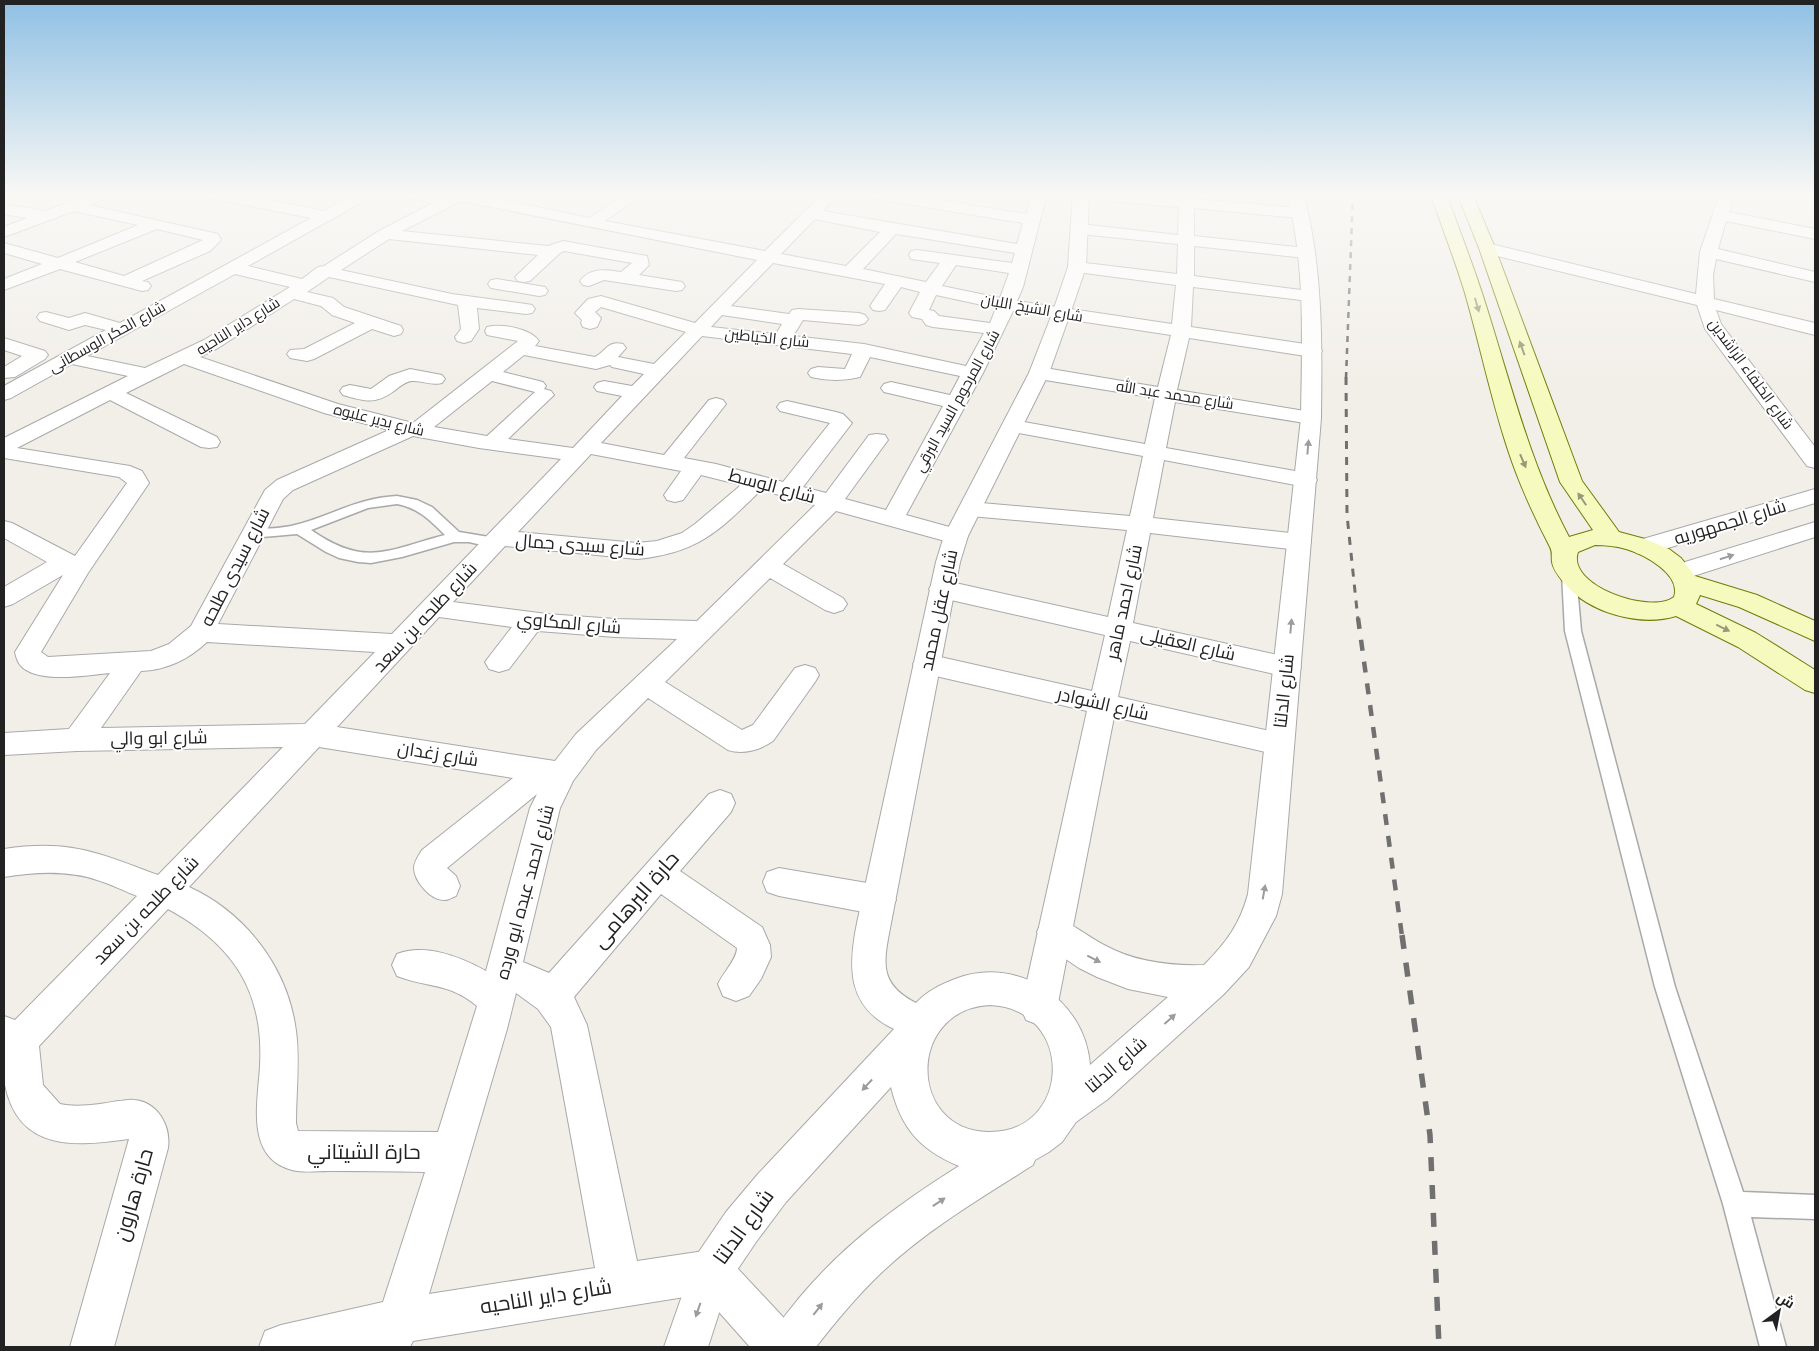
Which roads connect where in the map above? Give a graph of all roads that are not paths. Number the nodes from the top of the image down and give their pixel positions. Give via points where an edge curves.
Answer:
1 (31, 256) edge
2 (77, 256) edge
3 (183, 256) edge
4 (254, 256) edge
5 (349, 256) edge
6 (546, 256) edge
7 (620, 256) edge
8 (770, 256) joint
9 (866, 256) edge
10 (924, 256) edge
11 (1022, 256) edge
12 (1078, 256) edge
13 (1186, 256) edge
14 (1306, 256) edge
15 (1461, 256) edge
16 (1489, 256) edge
17 (1518, 256) edge
18 (1707, 256) edge
19 (1725, 256) edge
20 (951, 260) junction
21 (57, 264) junction
22 (1077, 267) junction
23 (233, 268) junction
24 (1018, 270) junction
25 (324, 271) junction
26 (851, 271) junction
27 (554, 272) dead end
28 (1815, 277) edge
29 (624, 278) junction
30 (516, 279) junction
31 (590, 281) dead end
32 (896, 281) junction
33 (1185, 281) junction
34 (124, 282) junction
35 (654, 283) junction
36 (4, 285) edge
37 (676, 286) dead end
38 (931, 288) junction
39 (296, 289) junction
40 (539, 291) dead end
41 (182, 296) junction
42 (1310, 296) junction
43 (248, 298) dead end
44 (467, 301) junction
45 (1705, 303) junction
46 (273, 304) junction
47 (489, 304) junction
48 (1007, 305) junction
49 (879, 306) dead end
50 (526, 308) dead end
51 (627, 308) junction
52 (717, 309) junction
53 (1061, 314) junction
54 (46, 317) dead end
55 (859, 319) dead end
56 (793, 320) junction
57 (370, 322) junction
58 (590, 323) dead end
59 (122, 328) junction
60 (996, 329) junction
61 (1815, 329) edge
62 (394, 330) dead end
63 (698, 330) junction
64 (494, 331) dead end
65 (1181, 331) junction
66 (464, 338) dead end
67 (338, 339) junction
68 (782, 339) junction
69 (4, 344) edge
70 (362, 349) dead end
71 (520, 350) junction
72 (864, 350) junction
73 (1312, 351) junction
74 (297, 354) dead end
75 (70, 358) junction
76 (185, 358) junction
77 (384, 370) dead end
78 (659, 371) junction
79 (818, 373) dead end
80 (974, 373) junction
81 (1039, 373) junction
82 (149, 375) junction
83 (490, 375) junction
84 (434, 379) dead end
85 (5, 387) edge
86 (604, 387) dead end
87 (891, 388) dead end
88 (350, 391) junction
89 (111, 392) junction
90 (638, 393) junction
91 (1166, 394) junction
92 (956, 403) junction
93 (716, 404) dead end
94 (324, 406) junction
95 (788, 407) dead end
96 (1311, 418) junction
97 (1013, 426) junction
98 (414, 430) junction
99 (877, 440) dead end
100 (209, 442) dead end
101 (492, 444) junction
102 (4, 446) edge
103 (582, 451) junction
104 (4, 452) edge
105 (1155, 452) junction
106 (670, 462) junction
107 (1815, 462) edge
108 (695, 467) junction
109 (1306, 480) junction
110 (757, 482) junction
111 (789, 490) junction
112 (675, 495) dead end
113 (1815, 496) edge
114 (831, 502) junction
115 (970, 509) junction
116 (892, 519) junction
117 (1140, 524) junction
118 (4, 528) edge
119 (300, 529) junction
120 (1815, 529) edge
121 (252, 534) junction
122 (455, 536) junction
123 (956, 536) junction
124 (1611, 538) junction
125 (27, 541) junction
126 (498, 541) junction
127 (1299, 542) junction
128 (1645, 547) junction
129 (4, 553) edge
130 (1567, 563) junction
131 (72, 566) junction
132 (768, 566) junction
133 (1684, 577) junction
134 (942, 589) junction
135 (4, 598) edge
136 (834, 604) dead end
137 (1679, 607) junction
138 (434, 608) junction
139 (532, 621) junction
140 (1119, 629) junction
141 (704, 630) junction
142 (201, 632) junction
143 (1815, 632) edge
144 (400, 644) junction
145 (133, 662) junction
146 (499, 662) dead end
147 (927, 664) junction
148 (1287, 667) junction
149 (805, 675) dead end
150 (646, 683) junction
151 (1815, 683) edge
152 (1102, 704) junction
153 (314, 735) junction
154 (77, 740) junction
155 (4, 744) edge
156 (1279, 744) junction
157 (553, 772) junction
158 (720, 803) dead end
159 (4, 863) edge
160 (658, 874) junction
161 (779, 882) dead end
162 (444, 886) dead end
163 (166, 891) junction
164 (880, 900) junction
165 (1054, 932) junction
166 (409, 965) dead end
167 (1212, 982) junction
168 (736, 984) dead end
169 (500, 986) junction
170 (552, 996) junction
171 (1039, 1008) junction
172 (916, 1029) junction
173 (11, 1037) edge
174 (1066, 1107) junction
175 (1026, 1146) junction
176 (451, 1152) junction
177 (1734, 1204) junction
178 (1815, 1207) edge
179 (711, 1271) junction
180 (620, 1285) junction
181 (394, 1334) edge
182 (92, 1347) edge
183 (280, 1347) edge
184 (686, 1347) edge
185 (780, 1347) edge
186 (788, 1347) edge
187 (1773, 1347) edge

1 - 21 street
2 - 21 street
3 - 34 street
4 - 23 street, شارع الحكر الوسطانى
5 - 25 street, شارع داير الناحيه
6 - 30 street
7 - 29 street via 641,260 641,265
8 - 26 street, شارع الشيخ اللبان
8 - 52 street, شارع طلحه بن سعد
9 - 26 street
10 - 20 street
11 - 24 street, شارع المرحوم السيد البرقي
12 - 22 street, شارع عقل محمد
13 - 33 street, شارع احمد ماهر
14 - 42 street, شارع الدلتا
15 -> 130 main road via 1519,450
124 -> 16 main road via 1571,482
17 - 45 street
18 - 45 street, شارع الخلفاء الراشدين
19 - 28 street
20 - 24 street
20 - 38 street
21 - 34 street
21 - 36 street
22 - 33 street
22 - 53 street, شارع عقل محمد
23 - 39 street
23 - 41 street, شارع الحكر الوسطانى
24 - 48 street, شارع المرحوم السيد البرقي
25 - 39 street, شارع داير الناحيه
25 - 44 street
26 - 32 street, شارع الشيخ اللبان
27 - 30 street
29 - 31 street via 601,274
29 - 35 street
30 - 40 street
30 - 47 street
32 - 38 street, شارع الشيخ اللبان
32 - 49 street
33 - 42 street
33 - 65 street, شارع احمد ماهر
34 - 41 street
35 - 37 street
35 - 51 street
38 - 48 street, شارع الشيخ اللبان
38 - 60 street via 917,311 919,314 928,315 933,321
39 - 46 street, شارع داير الناحيه
39 - 57 street via 327,302 335,310
41 - 59 street, شارع الحكر الوسطانى
42 - 73 street, شارع الدلتا
43 - 46 street
44 - 47 street
44 - 66 street via 470,329
45 - 61 street
45 - 107 street, شارع الخلفاء الراشدين via 1712,325
46 - 76 street, شارع داير الناحيه via 234,331
47 - 50 street
48 - 53 street, شارع الشيخ اللبان
48 - 60 street, شارع المرحوم السيد البرقي
51 - 58 street, شارع الخياطين via 597,301 584,313 592,318
51 - 63 street, شارع الخياطين
52 - 56 street
52 - 63 street, شارع طلحه بن سعد
53 - 65 street, شارع الشيخ اللبان
53 - 81 street, شارع عقل محمد
54 - 59 street via 69,324 85,319
55 - 56 street via 800,314
56 - 68 street
57 - 62 street
57 - 67 street
59 - 75 street, شارع الحكر الوسطانى
60 - 80 street, شارع المرحوم السيد البرقي
63 - 68 street, شارع الخياطين
63 - 78 street, شارع طلحه بن سعد
64 - 71 street via 529,339 529,343
65 - 73 street, شارع الشيخ اللبان
65 - 91 street, شارع احمد ماهر
67 - 70 street
67 - 74 street via 308,356
68 - 72 street, شارع الخياطين
69 - 85 street via 38,355
71 - 78 street via 596,363 618,356
71 - 83 street, شارع سيدى طلحه
72 - 79 street via 853,373
72 - 80 street, شارع الخياطين
73 - 96 street, شارع الدلتا
75 - 82 street
75 - 85 street, شارع الحكر الوسطانى
76 - 82 street, شارع داير الناحيه
76 - 94 street, شارع بدير عليوه
77 - 88 street
78 - 90 street, شارع طلحه بن سعد
80 - 92 street, شارع المرحوم السيد البرقي
81 - 91 street, شارع محمد عبد الله
81 - 97 street, شارع عقل محمد
82 - 89 street, شارع داير الناحيه
83 - 98 street, شارع سيدى طلحه
83 - 101 street via 540,391
84 - 88 street via 400,378 377,394
86 - 90 street
87 - 92 street
88 - 94 street
89 - 100 street
89 - 102 street, شارع داير الناحيه
90 - 103 street, شارع طلحه بن سعد
91 - 96 street, شارع محمد عبد الله
91 - 105 street, شارع احمد ماهر
92 - 116 street, شارع المرحوم السيد البرقي
93 - 106 street
94 - 98 street, شارع بدير عليوه
95 - 111 street via 836,418 841,423
109 -> 96 street, شارع الدلتا
97 - 105 street
97 - 115 street, شارع عقل محمد
98 - 101 street, شارع بدير عليوه
98 - 121 street, شارع سيدى طلحه via 280,488 270,499
99 - 114 street, شارع احمد عبده ابو ورده
101 - 103 street, شارع بدير عليوه
103 - 106 street, شارع الوسط
103 - 126 street, شارع طلحه بن سعد
104 - 131 street via 122,471 137,479 138,483
105 - 109 street
105 - 117 street, شارع احمد ماهر
106 - 108 street, شارع الوسط
108 - 110 street, شارع الوسط
108 - 112 street
109 - 127 street, شارع الدلتا
110 - 111 street, شارع الوسط
110 - 126 street, شارع سيدى جمال via 704,531 674,546 637,551
111 - 114 street, شارع الوسط
113 - 128 street, شارع الجمهوريه
114 - 116 street, شارع الوسط
114 - 132 street, شارع احمد عبده ابو ورده
115 - 117 street
115 - 123 street, شارع عقل محمد
116 - 123 street, شارع الوسط
117 - 127 street
117 - 140 street, شارع احمد ماهر
118 - 125 street
119 - 121 lane
119 - 122 lane via 329,549 368,560
119 - 122 lane via 352,507 394,501 425,509
133 -> 120 street, شارع الجمهوريه
121 - 142 street, شارع سيدى طلحه
122 - 126 lane
123 - 134 street, شارع عقل محمد
124 - 128 main road
124 - 130 main road via 1594,537 1571,544
125 - 129 street
125 - 131 street
126 - 138 street, شارع طلحه بن سعد
148 -> 127 street, شارع الدلتا
128 - 133 main road via 1659,554
130 - 137 main road via 1595,596 1613,604 1650,612
130 - 177 lane via 1573,631 1665,987
131 - 135 street
131 - 145 street, شارع سيدى طلحه via 28,652 31,660 52,667
132 - 136 street
132 - 141 street, شارع احمد عبده ابو ورده
133 - 137 main road via 1689,591
133 - 143 main road via 1748,601
134 - 140 street, شارع العقيلى
134 - 147 street, شارع عقل محمد
137 -> 151 main road via 1747,640
138 - 139 street, شارع المكاوي
138 - 144 street, شارع طلحه بن سعد
139 - 141 street, شارع المكاوي via 561,616 615,628
139 - 146 street
140 - 148 street, شارع العقيلى
140 - 152 street, شارع احمد ماهر
141 - 150 street, شارع احمد عبده ابو ورده
142 - 144 street
142 - 145 street, شارع سيدى طلحه via 167,658
144 - 153 street, شارع طلحه بن سعد
145 - 154 street
147 - 152 street, شارع الشوادر
147 - 164 street, شارع عقل محمد
148 - 156 street, شارع الدلتا
149 - 150 street via 763,733 744,742 738,742
150 - 157 street, شارع احمد عبده ابو ورده
152 - 156 street, شارع الشوادر
152 - 165 street, شارع احمد ماهر
153 - 154 street, شارع ابو والي
153 - 157 street, شارع زغدان
153 - 163 street, شارع طلحه بن سعد
154 - 155 street, شارع ابو والي
167 -> 156 street, شارع الدلتا via 1237,956 1249,936 1265,894
157 - 162 street via 433,860 430,873
157 - 169 street, شارع احمد عبده ابو ورده
158 - 160 street, حارة البرهامى
159 - 163 street, حارة الشيتاني via 46,859 72,861 97,866
160 - 168 street via 750,938 756,946 756,956
160 - 170 street, حارة البرهامى
161 - 164 street
163 - 173 street, شارع طلحه بن سعد
163 - 176 street, حارة الشيتاني via 195,905 221,924 244,947 260,975 273,1007 280,1045 276,1128 281,1144 293,1151
164 - 172 street, شارع عقل محمد via 867,965 870,981 890,1008 904,1016
165 -> 167 street via 1080,952 1111,968 1144,978 1178,983
165 - 171 street, شارع احمد ماهر
166 - 169 street via 432,967 480,986
174 -> 167 street, شارع الدلتا via 1095,1086
169 - 170 street via 522,977
169 - 176 street, شارع احمد عبده ابو ورده
170 - 180 street via 569,1025
171 - 172 street via 998,989 975,988 954,994 935,1006
171 - 174 street via 1055,1023 1066,1042 1072,1086
172 - 175 street via 907,1059 908,1083 917,1106 932,1126 953,1142 977,1151 1002,1152
172 -> 179 street, شارع الدلتا via 772,1188
173 - 182 street, حارة هارون via 24,1051 24,1085 30,1098 48,1119 60,1124 134,1119 144,1123 149,1130 148,1148
174 - 175 street via 1043,1136
186 -> 175 street via 828,1296 879,1246
176 - 181 street, شارع احمد عبده ابو ورده
177 - 178 lane
177 - 187 lane
179 - 180 street, شارع داير الناحيه
179 -> 184 street, شارع الدلتا
179 - 185 street
180 - 181 street, شارع داير الناحيه
181 - 183 street, شارع داير الناحيه

